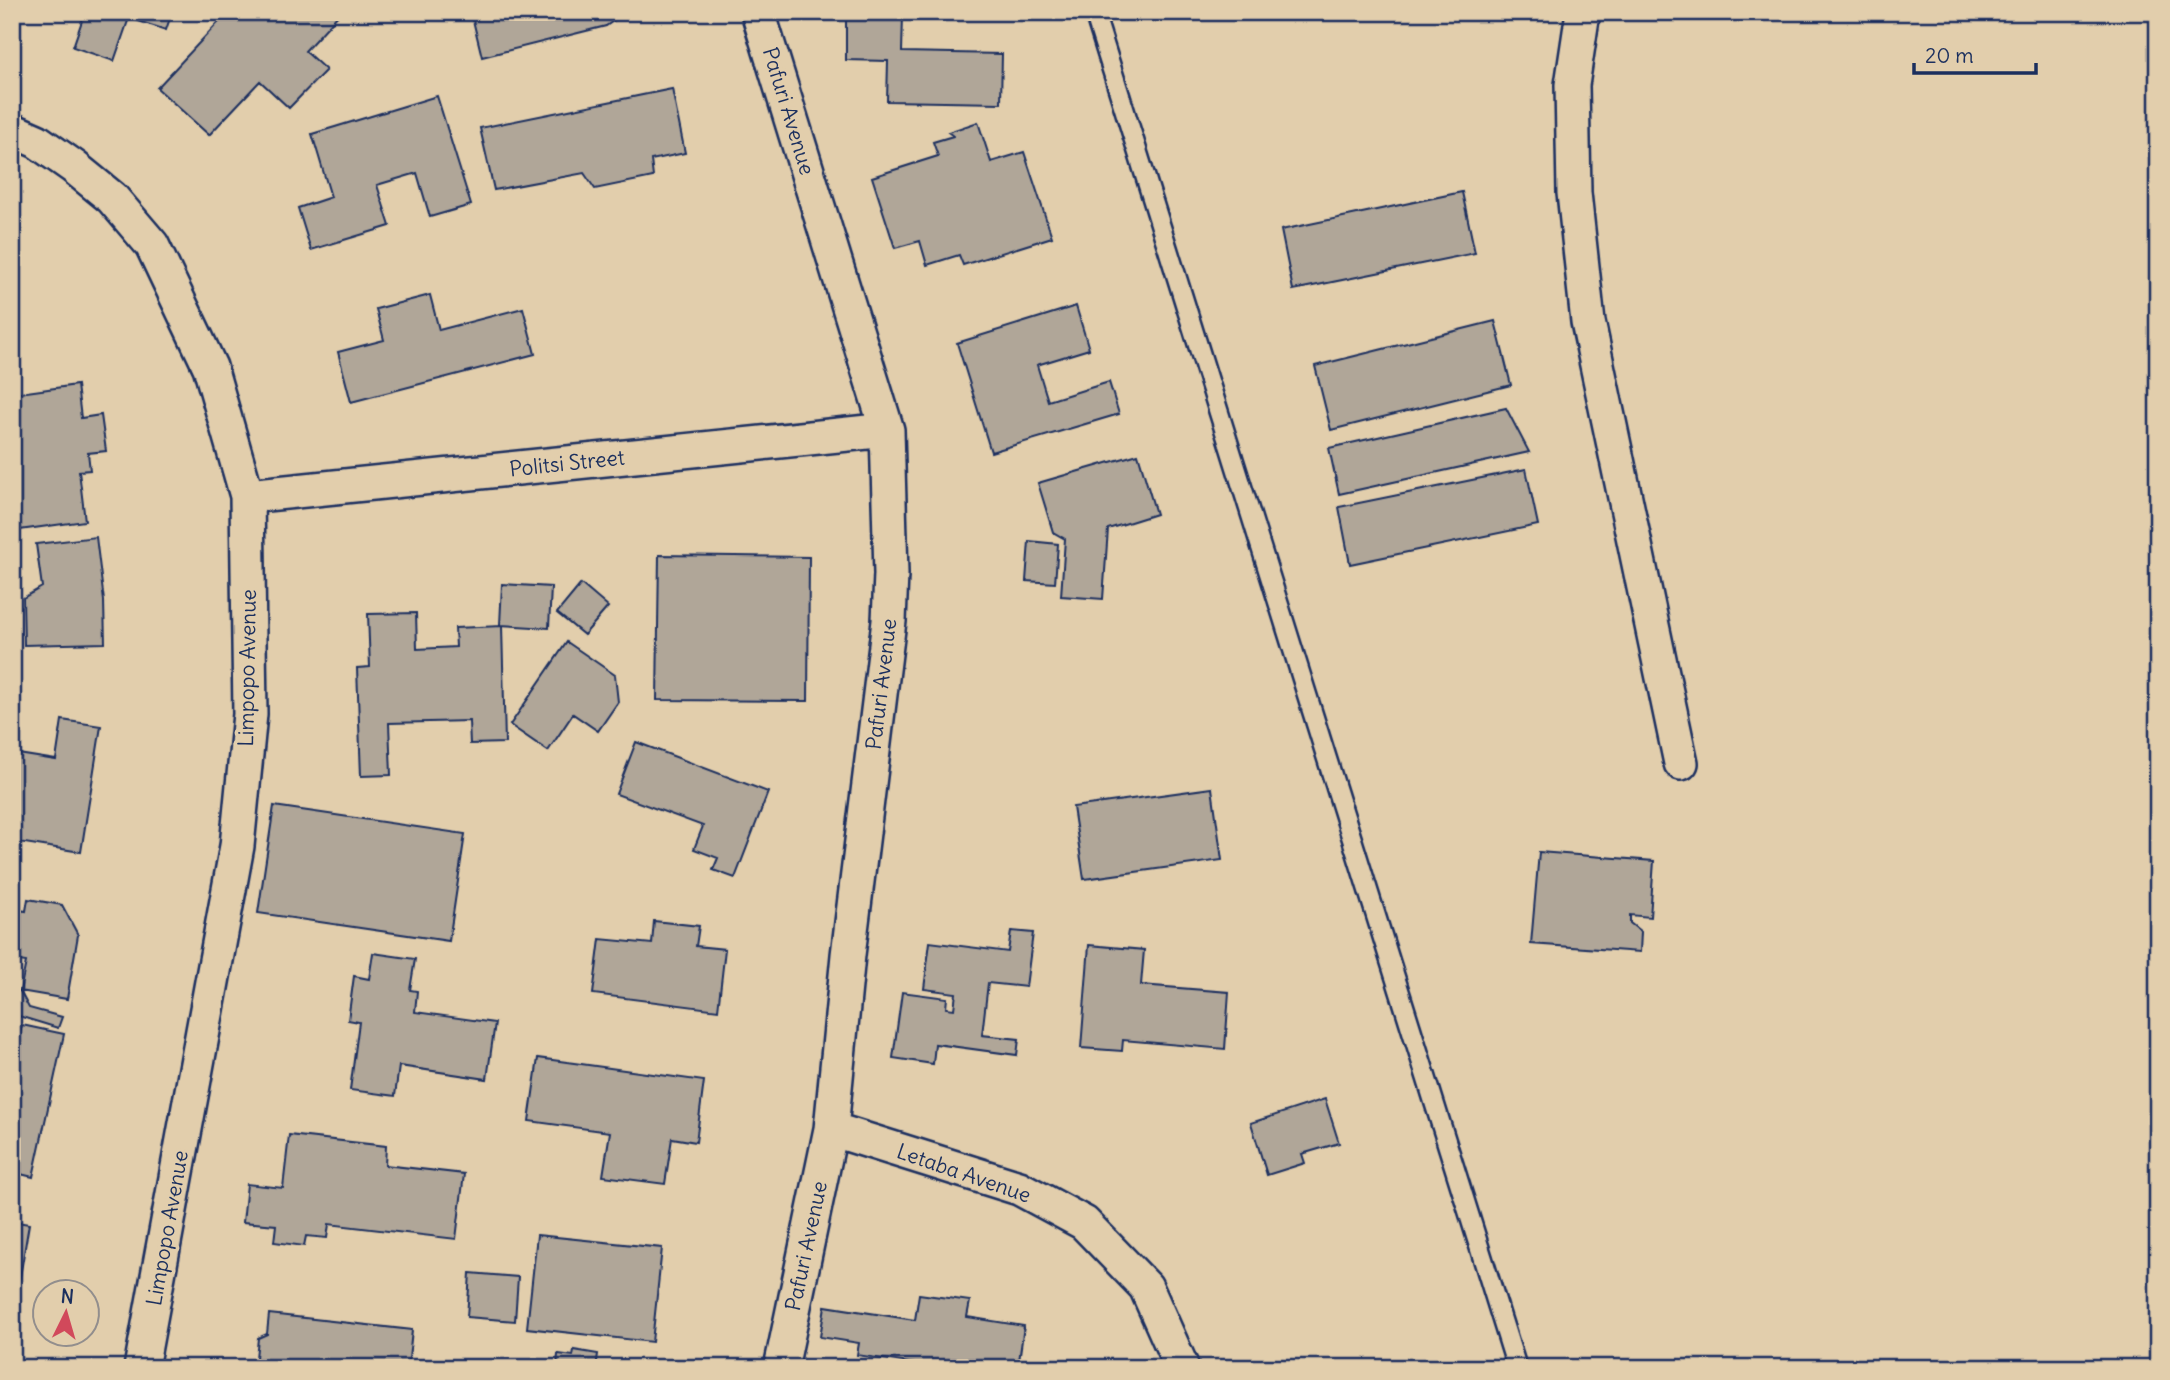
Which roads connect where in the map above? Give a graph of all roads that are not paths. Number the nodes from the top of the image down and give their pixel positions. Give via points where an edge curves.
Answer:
1 (758, 12) edge
2 (1094, 12) edge
3 (1583, 12) edge
4 (12, 130) edge
5 (887, 430) junction
6 (247, 496) junction
7 (1681, 763) dead end
8 (831, 1129) junction
9 (142, 1368) edge
10 (781, 1368) edge
11 (1182, 1368) edge
12 (1517, 1368) edge

1 - 5 street, Pafuri Avenue
2 - 12 lane
3 - 7 street via 1572,99 1574,193 1588,322
4 - 6 street, Limpopo Avenue via 74,167 112,198 152,244 210,367
5 - 6 street, Politsi Street
5 - 8 street, Pafuri Avenue via 889,621
6 - 9 street, Limpopo Avenue via 250,715 237,846
8 - 10 street, Pafuri Avenue
8 - 11 street, Letaba Avenue via 1019,1188 1084,1223 1146,1287

